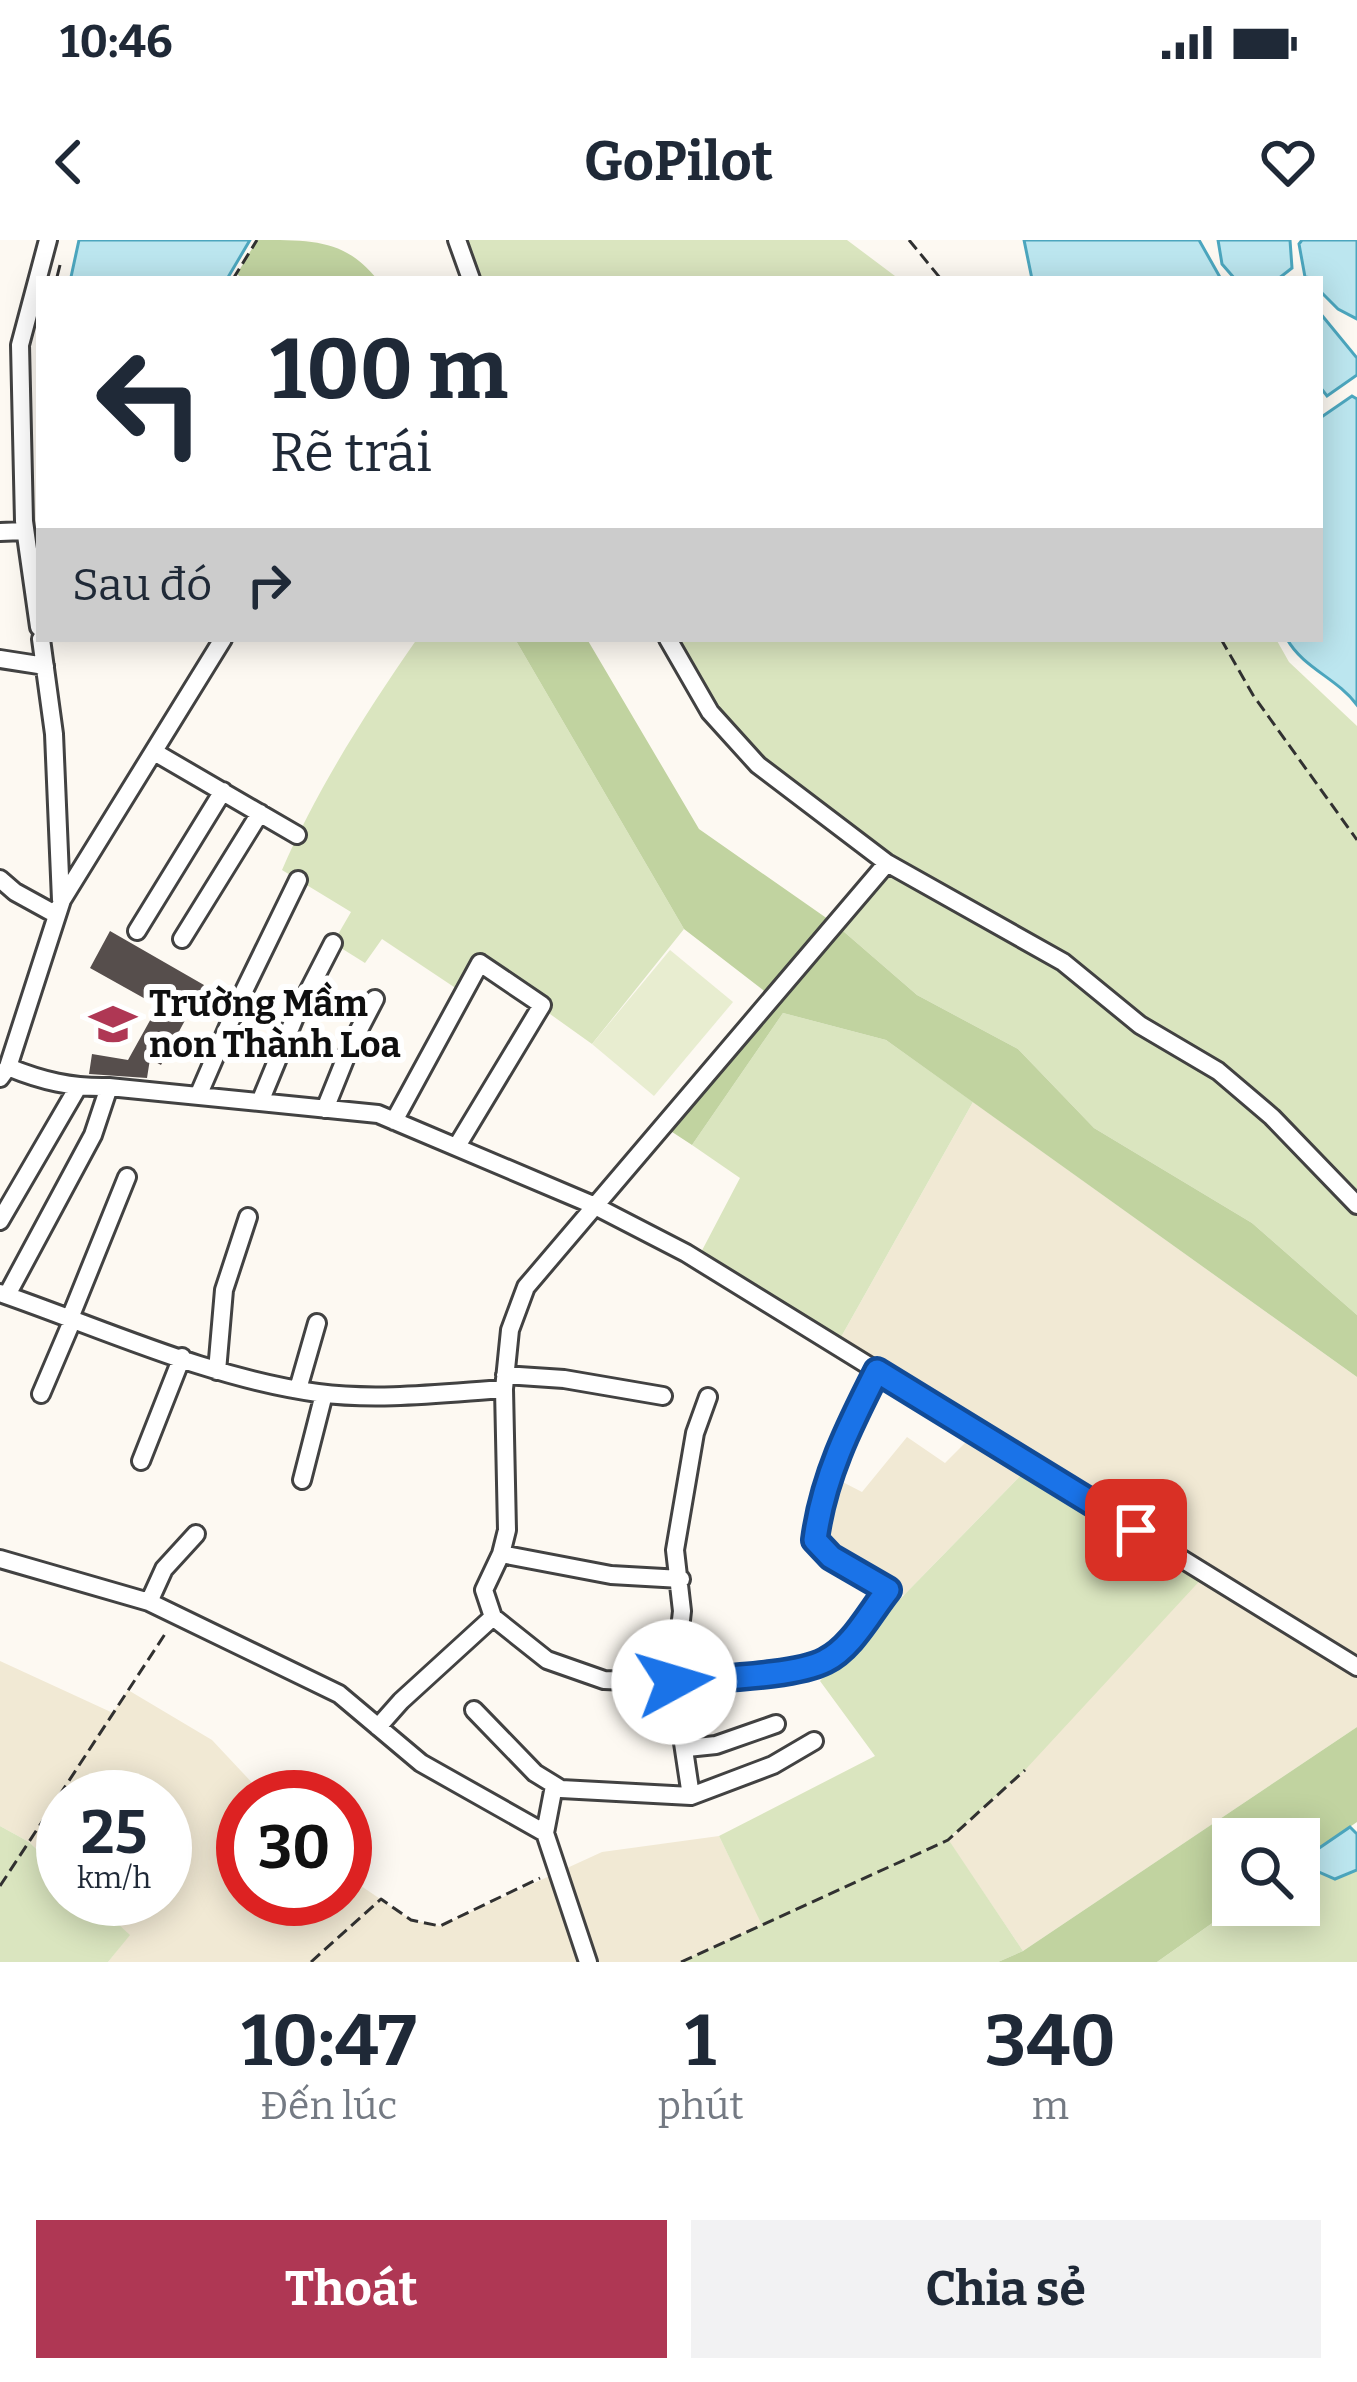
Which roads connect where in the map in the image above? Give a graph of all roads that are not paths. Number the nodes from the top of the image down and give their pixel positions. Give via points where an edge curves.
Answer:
1 (48, 240) edge
2 (457, 240) edge
3 (38, 276) edge
4 (470, 276) edge
5 (36, 285) edge
6 (20, 345) junction
7 (36, 353) edge
8 (26, 531) junction
9 (0, 532) edge
10 (36, 605) edge
11 (41, 642) edge
12 (222, 642) edge
13 (670, 642) edge
14 (0, 659) edge
15 (45, 666) junction
16 (156, 753) junction
17 (223, 791) junction
18 (260, 813) junction
19 (297, 835) dead end
20 (887, 863) junction
21 (0, 879) edge
22 (298, 880) dead end
23 (58, 907) junction
24 (137, 932) dead end
25 (182, 939) dead end
26 (333, 943) dead end
27 (375, 999) dead end
28 (4, 1073) edge
29 (109, 1087) junction
30 (78, 1088) junction
31 (198, 1096) junction
32 (260, 1102) junction
33 (325, 1108) junction
34 (394, 1120) junction
35 (457, 1146) junction
36 (127, 1177) dead end
37 (1357, 1204) edge
38 (593, 1205) junction
39 (248, 1217) dead end
40 (0, 1221) edge
41 (3, 1294) edge
42 (71, 1318) junction
43 (317, 1324) dead end
44 (182, 1357) junction
45 (218, 1371) junction
46 (877, 1371) junction
47 (505, 1382) junction
48 (298, 1389) junction
49 (41, 1394) dead end
50 (324, 1394) junction
51 (663, 1396) dead end
52 (708, 1397) dead end
53 (141, 1461) dead end
54 (302, 1480) dead end
55 (196, 1534) dead end
56 (501, 1554) junction
57 (0, 1559) edge
58 (681, 1579) junction
59 (149, 1603) junction
60 (493, 1617) junction
61 (1357, 1667) edge
62 (674, 1682) junction
63 (474, 1710) dead end
64 (776, 1724) dead end
65 (378, 1726) junction
66 (814, 1741) dead end
67 (687, 1748) junction
68 (554, 1786) junction
69 (692, 1796) junction
70 (545, 1833) junction
71 (588, 1962) edge

1 - 3 street
2 - 4 street
5 - 6 street
6 - 7 street
6 - 8 street
8 - 9 street
8 - 10 street
11 - 15 street
12 - 16 street
13 - 20 street via 710,712 758,765
14 - 15 street
15 - 23 street
16 - 17 street
16 - 23 street
17 - 18 street
17 - 24 street
18 - 19 street
18 - 25 street
20 - 37 street via 1063,962 1140,1025 1218,1071
20 - 38 street
21 - 23 street
22 - 31 street
23 - 28 street
26 - 32 street
27 - 33 street
28 - 30 street
29 - 30 street
29 - 31 street
29 - 41 street via 93,1135
30 - 40 street
31 - 32 street
32 - 33 street
33 - 34 street
34 - 35 street
34 - 35 street via 480,964 542,1005
35 - 38 street
36 - 42 street
38 - 46 street
38 - 47 street via 526,1286 510,1330
39 - 45 street via 224,1290
41 - 42 street
42 - 44 street
42 - 49 street
43 - 48 street
44 - 45 street
44 - 53 street
45 - 48 street
46 - 61 street
46 - 62 street via 839,1448 815,1540 888,1590 826,1661
47 - 50 street
47 - 51 street via 564,1379
47 - 56 street
48 - 50 street
50 - 54 street
52 - 58 street via 676,1550
55 - 59 street via 164,1569
56 - 58 street
56 - 60 street via 484,1590
57 - 59 street
58 - 62 street
59 - 65 street via 339,1694
60 - 62 street via 547,1660 604,1680
60 - 65 street
62 - 67 street
63 - 68 street
64 - 67 street
65 - 70 street via 421,1763
66 - 69 street
67 - 69 street
68 - 69 street
68 - 70 street
70 - 71 street

